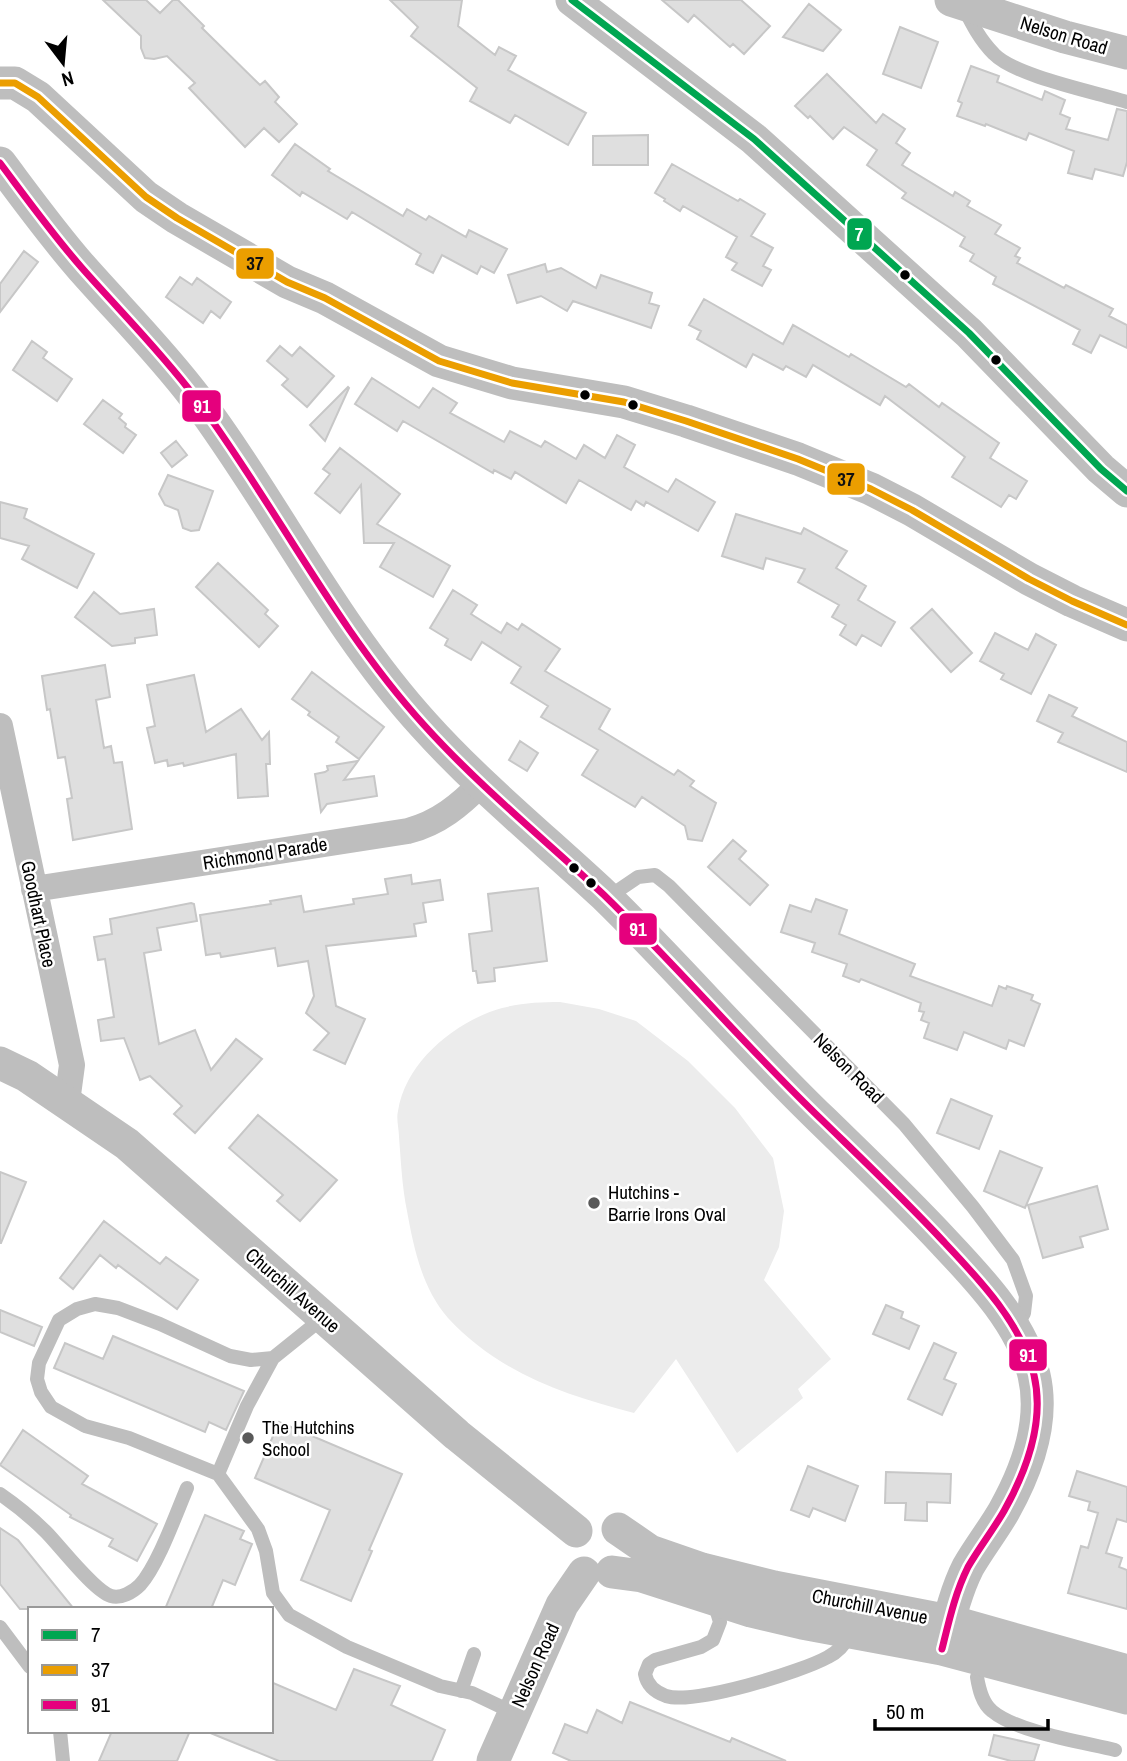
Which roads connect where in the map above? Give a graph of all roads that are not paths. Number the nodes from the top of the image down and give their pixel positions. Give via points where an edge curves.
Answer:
1 (572, 0) edge
2 (956, 2) edge
3 (1127, 53) edge
4 (0, 83) edge
5 (1127, 102) edge
6 (0, 163) edge
7 (1127, 491) edge
8 (1127, 625) edge
9 (0, 726) edge
10 (482, 783) junction
11 (34, 889) junction
12 (607, 898) junction
13 (0, 1063) edge
14 (67, 1101) junction
15 (324, 1317) junction
16 (1014, 1331) junction
17 (273, 1358) junction
18 (218, 1474) junction
19 (187, 1488) dead end
20 (0, 1494) edge
21 (618, 1529) junction
22 (576, 1531) junction
23 (598, 1573) junction
24 (713, 1599) junction
25 (844, 1616) junction
26 (0, 1627) edge
27 (946, 1635) junction
28 (474, 1654) dead end
29 (28, 1664) edge
30 (1127, 1671) edge
31 (977, 1677) dead end
32 (461, 1691) junction
33 (1127, 1698) edge
34 (514, 1713) junction
35 (60, 1733) edge
36 (1115, 1750) dead end
37 (63, 1761) edge
38 (493, 1761) edge

1 - 7 street via 754,139 969,333
2 - 3 street, Nelson Road
2 - 5 lane, Nelson Road via 979,37 1013,68
4 - 8 street via 15,83 38,97 146,197 177,218 439,361 512,383 624,402 798,459 871,489 1028,579
6 - 10 street via 77,263 194,397 373,663 424,725
9 - 11 street, Goodhart Place
10 - 11 street, Richmond Parade via 441,818 408,831
10 - 12 street
11 - 14 street, Goodhart Place via 72,1065
12 - 16 street via 984,1284
12 - 16 lane, Nelson Road via 638,877 655,875 904,1124 1013,1259 1026,1296 1024,1313
13 - 14 street, Churchill Avenue
14 - 15 street, Churchill Avenue via 127,1144
15 - 17 lane
15 - 22 street, Churchill Avenue via 457,1435
16 - 27 street via 1035,1378 1037,1417 1027,1465 968,1567
17 - 18 lane
17 - 18 lane via 230,1356 160,1324 95,1304 59,1320 49,1339 37,1379 51,1407 85,1426 129,1438
18 - 32 lane via 258,1529 273,1593 289,1615 347,1647
19 - 20 lane via 144,1580 130,1592 111,1597
21 - 22 street via 593,1521
21 - 23 street via 625,1552 618,1567
21 - 25 street, Churchill Avenue via 650,1551 774,1587
22 - 23 street via 570,1552 577,1568
23 - 24 street, Churchill Avenue via 642,1576
23 - 34 street, Nelson Road via 562,1605
24 - 25 street, Churchill Avenue via 751,1611
24 - 25 lane via 720,1622 713,1640 649,1664 645,1674 649,1686 667,1696 683,1697 772,1679 830,1656 846,1642
25 - 27 street, Churchill Avenue
26 - 29 lane
27 - 30 street, Churchill Avenue
27 - 33 street, Churchill Avenue
28 - 32 lane
31 - 36 lane via 990,1710 1007,1721
32 - 34 lane
34 - 38 street, Nelson Road
35 - 37 lane

